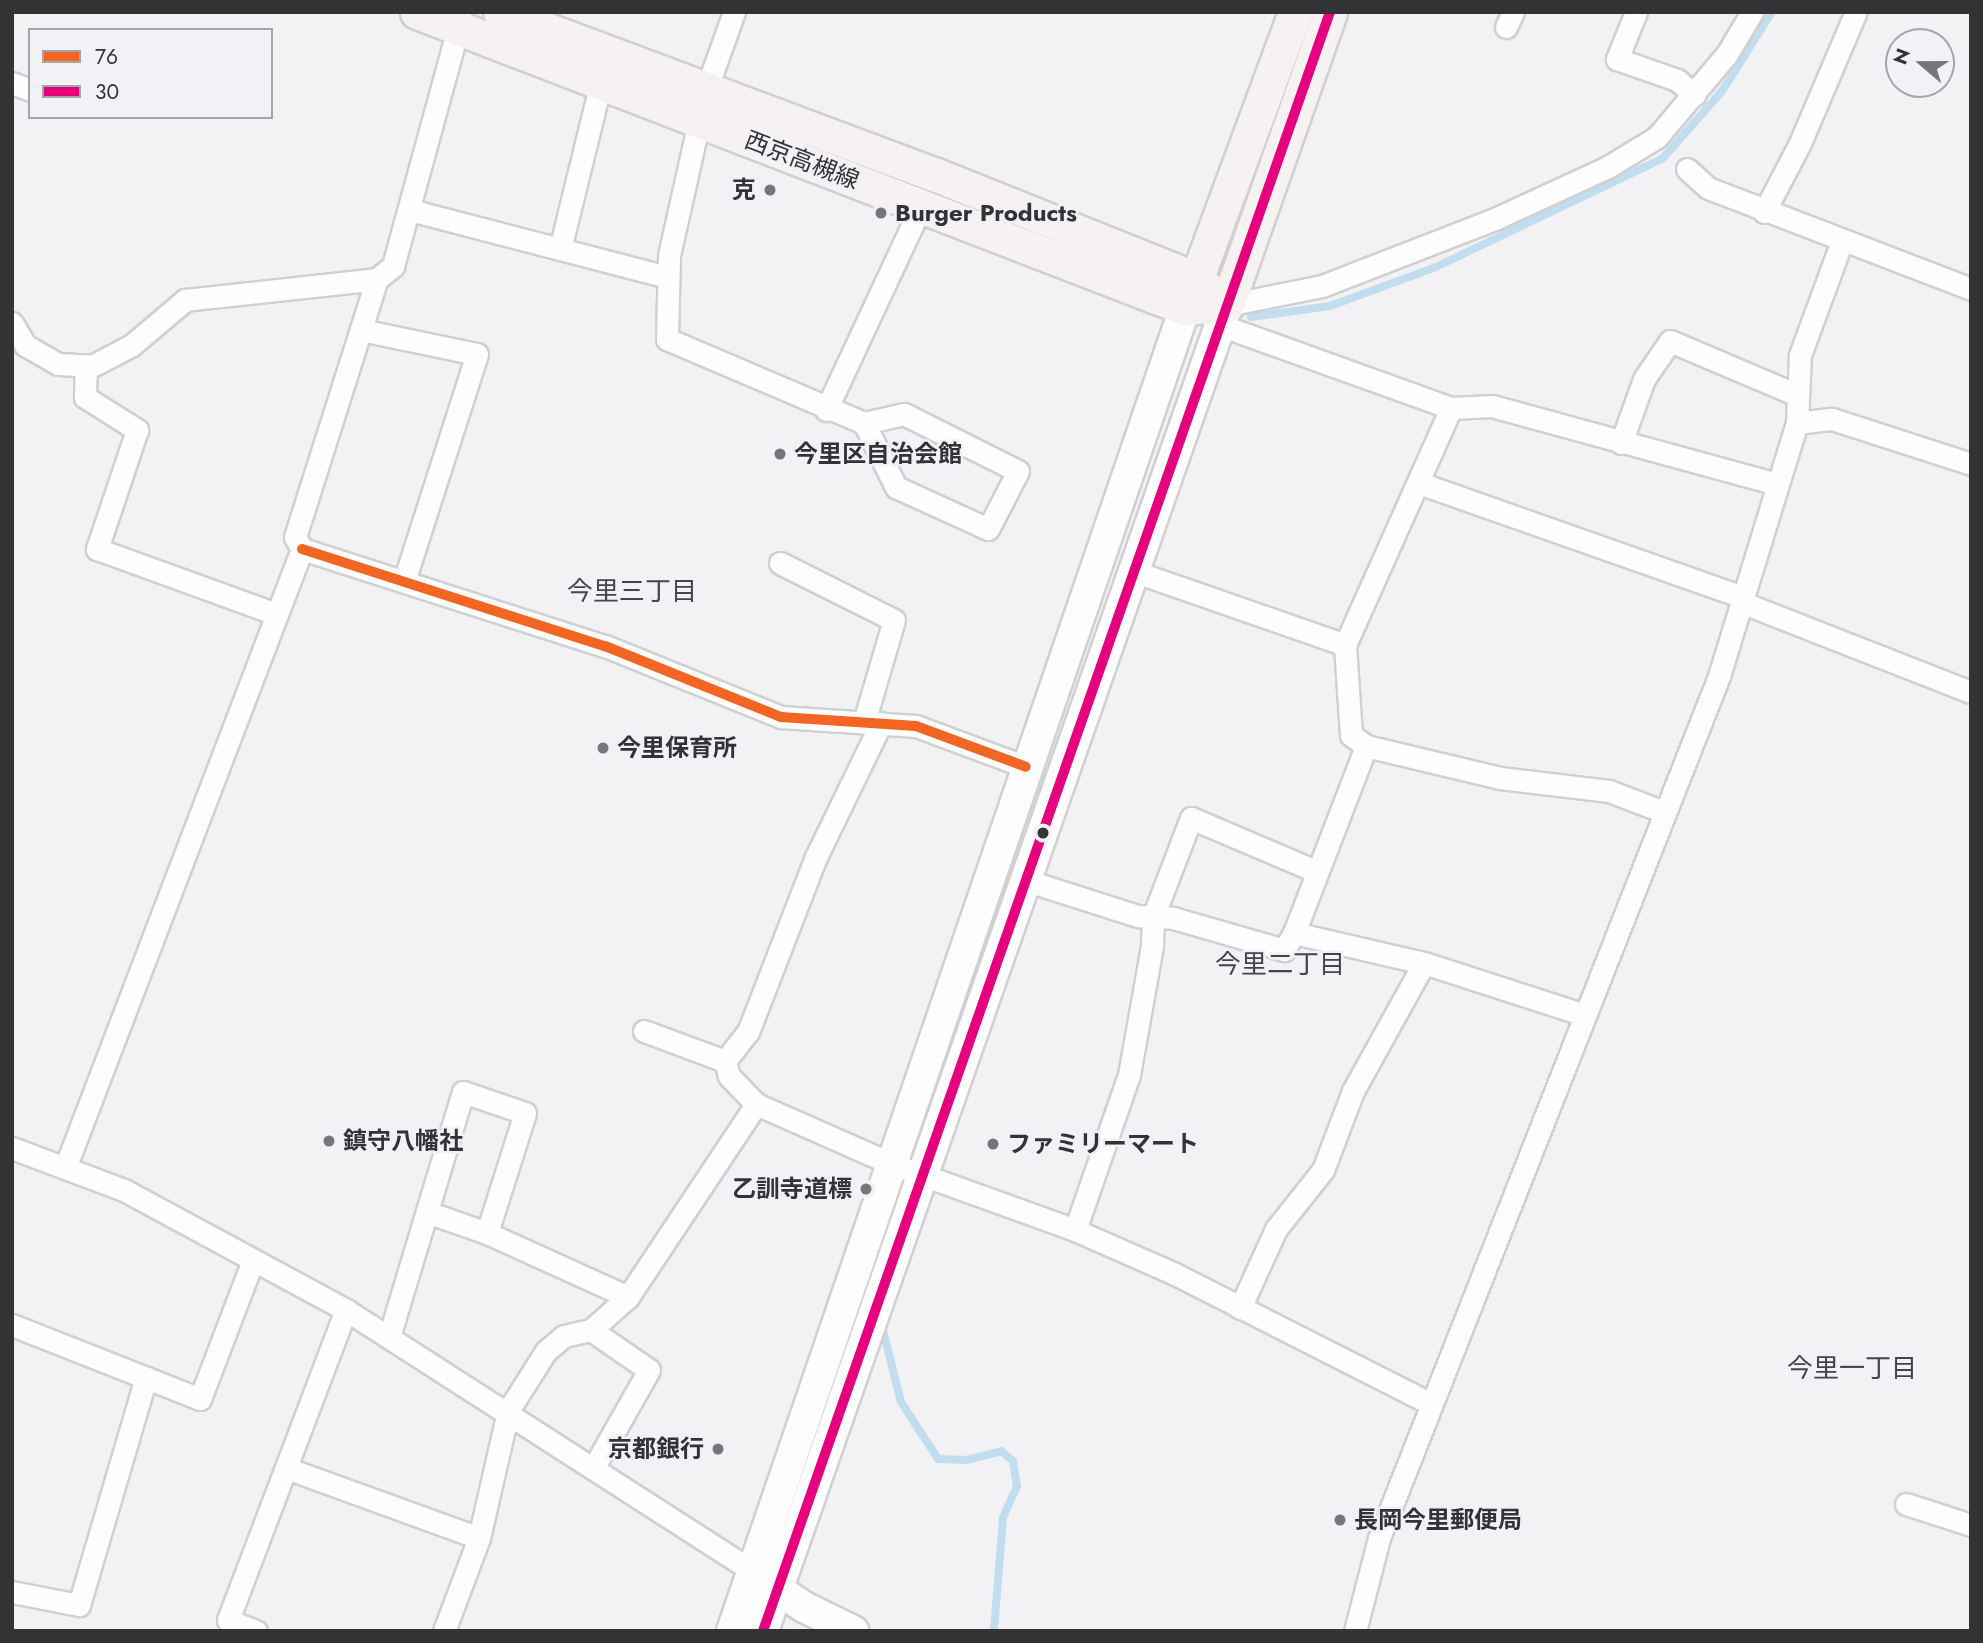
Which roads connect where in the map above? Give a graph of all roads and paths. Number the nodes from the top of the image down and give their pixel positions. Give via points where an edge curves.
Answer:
1 (417, 12) edge
2 (500, 12) edge
3 (734, 12) edge
4 (1295, 12) edge
5 (1329, 12) edge
6 (1636, 12) edge
7 (1752, 12) edge
8 (1856, 12) edge
9 (461, 20) edge
10 (601, 82) junction
11 (1695, 95) junction
12 (702, 105) junction
13 (1686, 169) dead end
14 (920, 206) junction
15 (410, 210) junction
16 (1764, 212) junction
17 (1842, 241) junction
18 (560, 249) junction
19 (668, 276) junction
20 (377, 279) junction
21 (1971, 289) edge
22 (1191, 293) junction
23 (1223, 315) junction
24 (12, 323) edge
25 (361, 330) junction
26 (86, 365) junction
27 (1797, 395) junction
28 (1451, 408) junction
29 (825, 410) junction
30 (864, 423) junction
31 (1797, 423) junction
32 (1620, 443) junction
33 (1971, 464) edge
34 (1419, 483) junction
35 (1777, 484) junction
36 (302, 549) junction
37 (780, 563) dead end
38 (1133, 570) junction
39 (404, 582) junction
40 (1742, 600) junction
41 (277, 614) junction
42 (1345, 645) junction
43 (1971, 692) edge
44 (872, 722) junction
45 (1366, 747) junction
46 (1026, 767) junction
47 (1664, 812) junction
48 (1315, 871) junction
49 (1025, 880) junction
50 (1153, 917) junction
51 (1294, 933) junction
52 (1424, 963) junction
53 (1585, 1015) junction
54 (643, 1031) dead end
55 (725, 1061) junction
56 (757, 1104) junction
57 (12, 1148) edge
58 (892, 1164) junction
59 (65, 1168) junction
60 (925, 1174) junction
61 (427, 1212) junction
62 (1076, 1230) junction
63 (487, 1233) junction
64 (253, 1260) junction
65 (628, 1297) junction
66 (1240, 1308) junction
67 (346, 1310) junction
68 (12, 1325) edge
69 (591, 1330) junction
70 (389, 1337) junction
71 (146, 1378) junction
72 (1431, 1404) junction
73 (508, 1411) junction
74 (286, 1468) junction
75 (594, 1468) junction
76 (1906, 1504) dead end
77 (1971, 1525) edge
78 (479, 1538) junction
79 (754, 1572) junction
80 (778, 1591) junction
81 (12, 1592) edge
82 (256, 1631) edge
83 (444, 1631) edge
84 (732, 1631) edge
85 (763, 1631) edge
86 (853, 1631) edge
87 (1356, 1631) edge

1 - 9 main road, 西京高槻線
2 - 12 main road, 西京高槻線
3 - 12 street
4 - 22 main road
5 - 23 main road
6 - 11 street via 1617,59 1677,80
7 - 11 street
8 - 16 street via 1800,143
9 - 10 main road, 西京高槻線
9 - 15 street
10 - 12 main road, 西京高槻線
10 - 18 street
11 - 23 street via 1657,137 1638,149 1497,218 1322,286
12 - 14 main road, 西京高槻線
12 - 19 street
12 - 22 main road, 西京高槻線 via 934,174
13 - 16 street via 1708,188
14 - 22 main road, 西京高槻線
14 - 29 street
15 - 18 street
15 - 20 street via 393,266
16 - 17 street
17 - 21 street
17 - 27 street via 1800,355
18 - 19 street
19 - 29 street via 667,338
20 - 25 street
20 - 26 street via 185,300 132,345
22 - 23 main road, 西京高槻線
22 - 46 street
23 - 28 street
23 - 38 street
24 - 26 street via 25,345 58,364
25 - 36 street via 295,537
25 - 39 street via 477,354
26 - 41 street via 85,397 137,430 97,549
27 - 31 street
27 - 32 street via 1670,341 1644,379
28 - 32 street via 1492,406
28 - 34 street
29 - 30 street
30 - 30 street via 896,487 988,529 1018,471 904,414
31 - 33 street via 1832,419
31 - 35 street
32 - 35 street
34 - 40 street
34 - 42 street
35 - 40 street
36 - 39 street
36 - 41 street
37 - 44 street via 894,620
38 - 42 street
38 - 49 street
39 - 44 street via 605,646 781,717
40 - 43 street
40 - 47 street via 1719,676
41 - 59 street
42 - 45 street via 1351,735
44 - 46 street via 916,726
44 - 55 street via 748,1032
45 - 47 street via 1500,778 1609,791
45 - 48 street
46 - 58 street
47 - 53 street via 1642,879
48 - 50 street via 1191,818
48 - 51 street
49 - 50 street
49 - 60 street
50 - 51 street via 1173,918 1284,950
50 - 62 street via 1153,946 1129,1075
51 - 52 street
52 - 53 street
52 - 66 street via 1353,1091 1323,1170 1276,1229
53 - 72 street
54 - 55 street
55 - 56 street via 729,1076
56 - 58 street
56 - 65 street
57 - 59 street
58 - 60 street
58 - 79 street
59 - 64 street via 124,1190
60 - 62 street
60 - 80 street
61 - 63 street
61 - 63 street via 463,1092 525,1113
61 - 70 street
62 - 66 street
63 - 65 street
64 - 67 street
64 - 71 street via 200,1399
65 - 69 street
66 - 72 street
67 - 70 street
67 - 74 street
68 - 71 street
69 - 73 street via 564,1336 546,1351
69 - 75 street via 649,1370
70 - 73 street
71 - 81 street via 79,1605
72 - 87 street via 1379,1538
73 - 75 street
73 - 78 street
74 - 78 street
74 - 82 street via 228,1620
75 - 79 street
76 - 77 street
78 - 83 street
79 - 80 street
79 - 84 street
80 - 85 street
80 - 86 street

